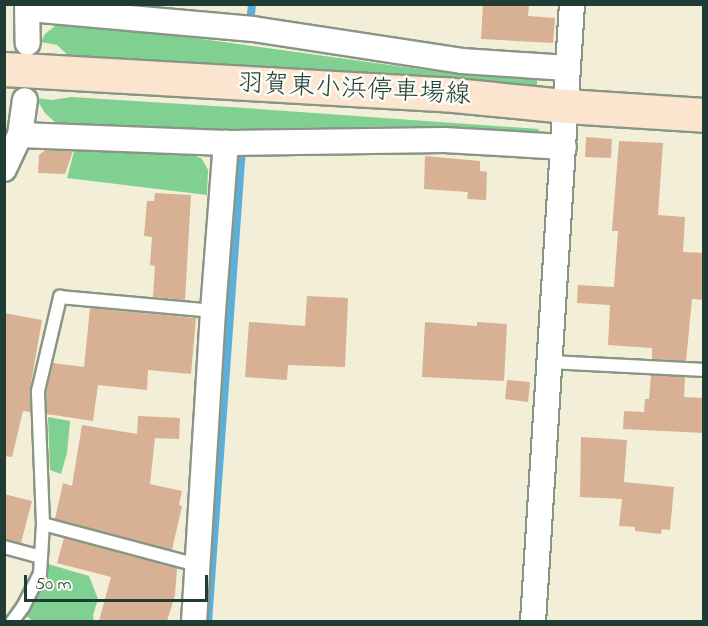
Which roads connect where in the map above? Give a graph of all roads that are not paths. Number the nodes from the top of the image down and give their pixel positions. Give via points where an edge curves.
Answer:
1 (572, 4) edge
2 (28, 7) edge
3 (28, 43) dead end
4 (568, 68) junction
5 (4, 69) edge
6 (25, 100) dead end
7 (566, 106) junction
8 (704, 115) edge
9 (20, 135) junction
10 (226, 143) junction
11 (564, 147) junction
12 (4, 169) edge
13 (213, 311) junction
14 (551, 362) junction
15 (704, 370) edge
16 (43, 524) junction
17 (4, 547) edge
18 (41, 557) junction
19 (197, 565) junction
20 (12, 621) edge
21 (194, 621) edge
22 (533, 621) edge

1 - 4 street
2 - 3 street
2 - 4 street via 253,29 462,61
4 - 7 street
5 - 7 main road, 羽賀東小浜停車場線 via 443,94
6 - 9 street
7 - 8 main road, 羽賀東小浜停車場線
7 - 11 street
9 - 10 street
9 - 12 street
10 - 11 street via 444,140
10 - 13 street
11 - 14 street
13 - 16 lane via 60,297 38,391
13 - 19 street
14 - 15 lane
14 - 22 street
16 - 18 lane
16 - 19 lane
17 - 18 lane
18 - 20 lane via 40,574
19 - 21 street

